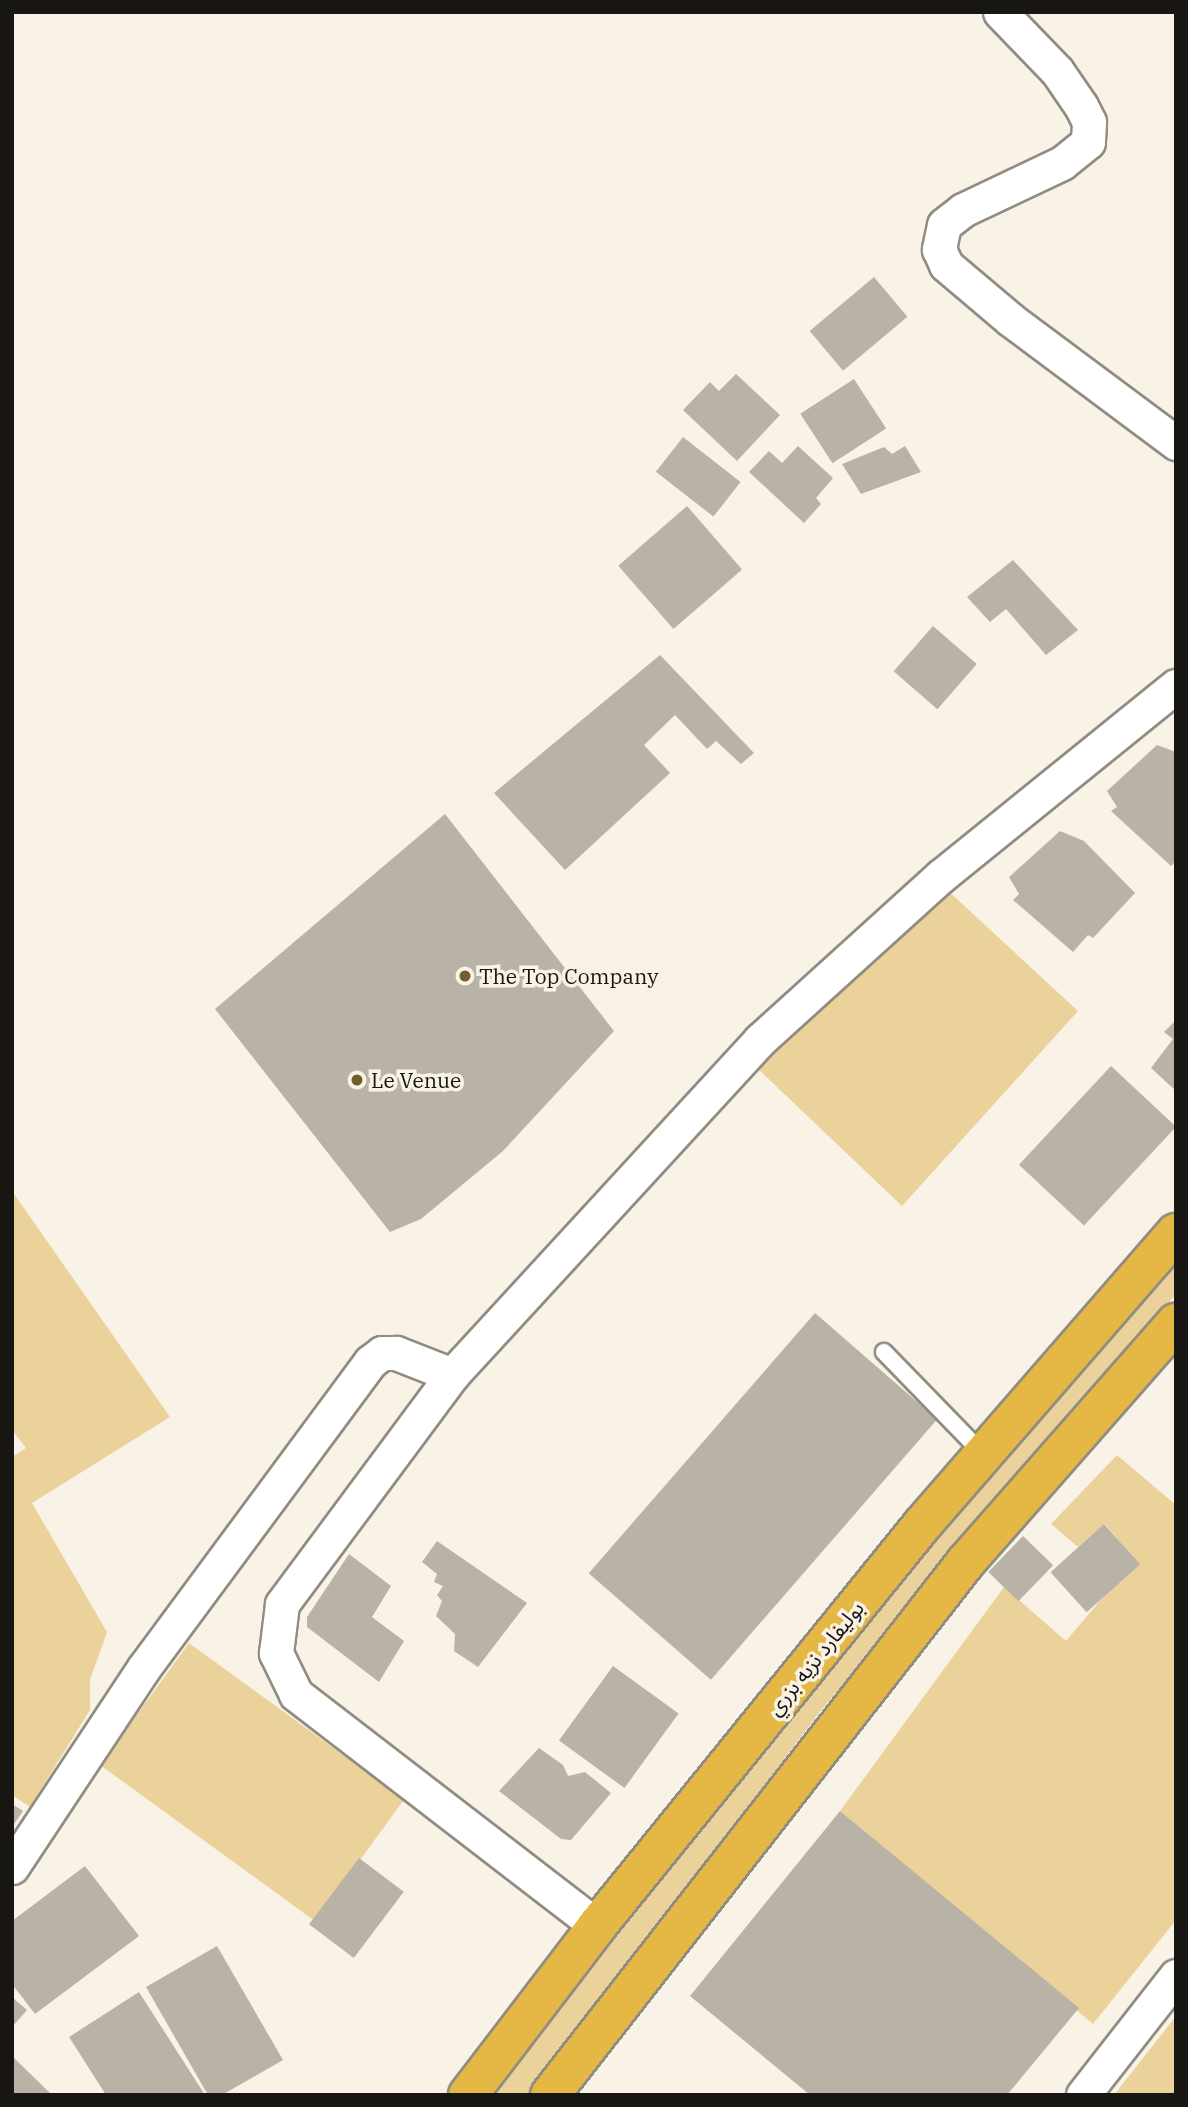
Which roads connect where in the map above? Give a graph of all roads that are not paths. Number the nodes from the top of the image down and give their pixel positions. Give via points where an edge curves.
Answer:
1 (1000, 12) edge
2 (1176, 443) edge
3 (1176, 686) edge
4 (1176, 1233) edge
5 (1176, 1323) edge
6 (884, 1352) dead end
7 (453, 1375) junction
8 (984, 1455) junction
9 (12, 1867) edge
10 (597, 1926) junction
11 (1176, 1976) edge
12 (468, 2095) edge
13 (550, 2095) edge
14 (1083, 2095) edge

1 - 2 street via 1057,71 1081,106 1089,122 1087,142 1062,163 963,210 944,225 939,249 946,265 1011,320
3 - 7 street via 941,876 805,995
4 - 8 highway, بوليفارد نزيه بزري
5 - 13 highway via 965,1563
6 - 8 lane
7 - 9 street via 408,1356 382,1353 356,1377 143,1669
7 - 10 street via 282,1604 276,1653 296,1694
8 - 10 highway, بوليفارد نزيه بزري
10 - 12 highway, بوليفارد نزيه بزري
11 - 14 street

